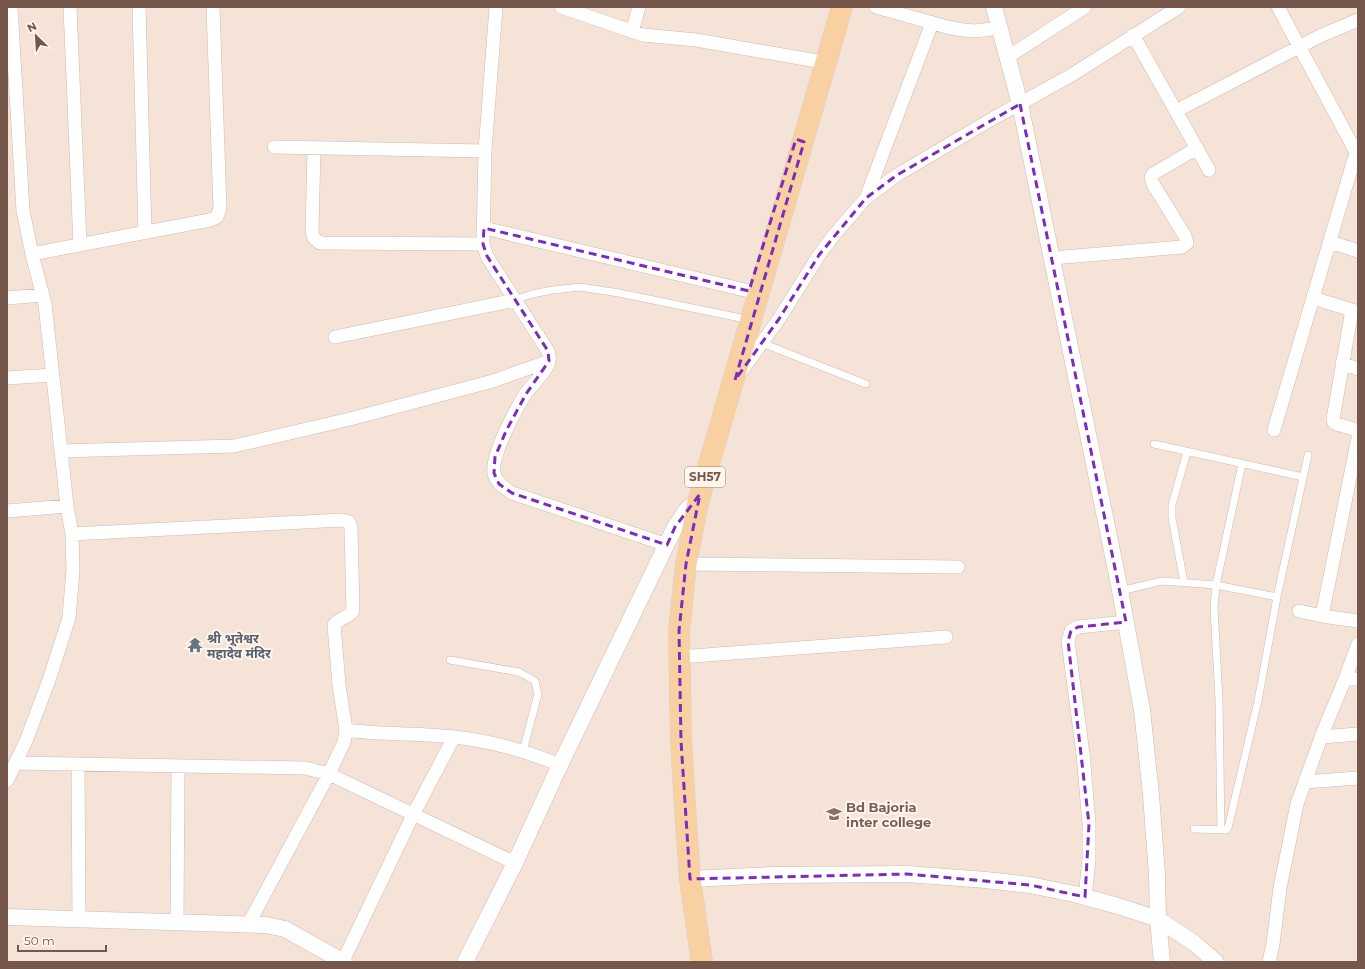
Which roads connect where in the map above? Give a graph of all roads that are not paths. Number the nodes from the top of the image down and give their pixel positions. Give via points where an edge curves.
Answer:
1 (11, 7) edge
2 (70, 7) edge
3 (139, 7) edge
4 (213, 7) edge
5 (496, 7) edge
6 (562, 7) edge
7 (639, 7) edge
8 (832, 7) edge
9 (842, 7) edge
10 (876, 7) edge
11 (994, 7) edge
12 (1085, 7) edge
13 (1179, 7) edge
14 (1278, 7) edge
15 (1358, 20) edge
16 (932, 23) junction
17 (1000, 28) junction
18 (632, 32) junction
19 (1133, 35) junction
20 (1298, 47) junction
21 (1008, 57) junction
22 (817, 61) junction
23 (1020, 104) junction
24 (1176, 111) junction
25 (12, 133) edge
26 (800, 140) junction
27 (274, 147) dead end
28 (314, 148) junction
29 (1197, 148) junction
30 (485, 151) junction
31 (1357, 154) edge
32 (1209, 170) dead end
33 (866, 198) junction
34 (484, 228) junction
35 (144, 233) junction
36 (1330, 242) junction
37 (483, 244) junction
38 (80, 245) junction
39 (1358, 251) edge
40 (32, 254) junction
41 (1052, 258) junction
42 (749, 291) junction
43 (43, 295) junction
44 (7, 298) edge
45 (1313, 298) junction
46 (515, 300) junction
47 (1355, 311) edge
48 (741, 318) junction
49 (335, 337) dead end
50 (762, 343) junction
51 (549, 362) junction
52 (1342, 363) junction
53 (1358, 368) edge
54 (52, 375) junction
55 (7, 378) edge
56 (866, 384) dead end
57 (730, 388) junction
58 (1274, 430) dead end
59 (1358, 432) edge
60 (1358, 438) edge
61 (1154, 444) dead end
62 (61, 451) junction
63 (1187, 452) junction
64 (1308, 455) dead end
65 (1242, 464) junction
66 (1303, 477) junction
67 (693, 505) junction
68 (67, 506) junction
69 (7, 511) edge
70 (72, 534) junction
71 (667, 545) junction
72 (686, 564) junction
73 (958, 567) dead end
74 (1184, 582) junction
75 (1216, 585) junction
76 (1120, 591) junction
77 (1277, 597) junction
78 (1300, 611) dead end
79 (1322, 616) junction
80 (1358, 621) edge
81 (1126, 622) junction
82 (946, 637) dead end
83 (1358, 644) edge
84 (679, 657) junction
85 (450, 660) dead end
86 (1352, 679) edge
87 (346, 730) junction
88 (1358, 734) edge
89 (454, 737) junction
90 (1321, 737) junction
91 (523, 751) junction
92 (15, 763) junction
93 (78, 764) junction
94 (560, 764) junction
95 (178, 766) junction
96 (329, 774) junction
97 (1358, 778) edge
98 (7, 781) edge
99 (1305, 782) junction
100 (413, 815) junction
101 (1194, 829) dead end
102 (1221, 830) junction
103 (515, 863) junction
104 (690, 879) junction
105 (1085, 897) junction
106 (7, 917) edge
107 (79, 919) junction
108 (1158, 919) junction
109 (177, 922) junction
110 (248, 925) junction
111 (343, 962) edge
112 (466, 962) edge
113 (692, 962) edge
114 (702, 962) edge
115 (1162, 962) edge
116 (1216, 962) edge
117 (1269, 962) edge

1 - 25 street
2 - 38 street
3 - 35 street
4 - 35 street via 220,208 217,217 210,220
5 - 30 street
6 - 18 street
7 - 18 street
8 - 22 main road, SH57
9 - 26 main road, SH57
10 - 16 street
11 - 17 street
12 - 21 street
13 - 19 street
14 - 20 street
15 - 20 street
16 - 17 street via 976,31
16 - 33 street
17 - 21 street
18 - 22 street via 696,40
19 - 23 street via 1070,76
19 - 24 street
20 - 24 street
20 - 31 street
21 - 23 street
22 - 26 main road, SH57
23 - 33 street via 897,175
23 - 41 street
24 - 29 street
25 - 40 street
26 - 42 main road, SH57
26 - 57 main road, SH57
27 - 28 street
28 - 30 street
28 - 37 street via 312,232 320,243
29 - 32 street
29 - 41 street via 1153,174 1151,178 1187,243 1182,246
30 - 34 street
31 - 36 street
33 - 50 street via 819,255
34 - 37 street
34 - 42 street
35 - 38 street
36 - 39 street
36 - 45 street
37 - 46 street via 487,256
38 - 40 street
40 - 43 street
41 - 76 street
42 - 48 main road, SH57
43 - 44 street
43 - 54 street
45 - 47 street
45 - 58 street
46 - 48 lane via 532,294 580,287
46 - 49 street
46 - 51 street via 548,351
47 - 52 street
48 - 67 main road, SH57 via 715,404
50 - 56 lane
50 - 57 street
51 - 62 street via 493,381 350,419 234,446
51 - 71 street via 526,394 503,437 495,457 494,473 498,484 512,493
52 - 53 street
52 - 59 street via 1333,419 1334,423
54 - 55 street
54 - 62 street
57 - 67 main road, SH57
60 - 79 street
61 - 63 lane
62 - 68 street
63 - 65 lane
63 - 74 lane via 1172,505 1172,518
64 - 66 lane
65 - 66 lane
65 - 75 lane
66 - 77 lane
67 - 71 street via 675,527
67 - 72 main road, SH57
67 - 113 main road, SH57 via 674,590 670,705 674,825 681,896
68 - 69 street
68 - 70 street
70 - 87 street via 344,520 349,522 353,611 334,625
70 - 92 street via 73,570 68,618 49,680
71 - 94 street
72 - 73 street
72 - 84 main road, SH57
74 - 75 lane
74 - 76 lane via 1162,581
75 - 77 lane
75 - 102 lane via 1214,608 1219,700
76 - 81 street
77 - 102 lane via 1258,701 1228,828
78 - 79 street
79 - 80 street
81 - 105 street via 1078,626 1071,631 1068,641 1083,754 1089,824
81 - 108 street via 1142,710 1151,795
82 - 84 street
83 - 86 street
84 - 104 main road, SH57 via 680,741
85 - 91 lane via 519,672 535,681 538,694
86 - 90 street
87 - 89 street via 374,734
87 - 96 street via 340,753
88 - 90 street
89 - 91 street via 489,742
89 - 100 street
90 - 99 street
91 - 94 street
92 - 93 street
92 - 98 street
93 - 95 street
93 - 107 street
94 - 103 street
95 - 96 street via 306,768
95 - 109 street
96 - 100 street
96 - 110 street
97 - 99 street
99 - 117 street via 1280,888
100 - 103 street
100 - 111 street
101 - 102 lane
103 - 112 street
104 - 105 street via 774,875 907,874 1030,885
104 - 114 main road, SH57
105 - 108 street
106 - 107 street
107 - 109 street
108 - 115 street
108 - 116 street via 1194,943
109 - 110 street
110 - 111 street via 284,929

